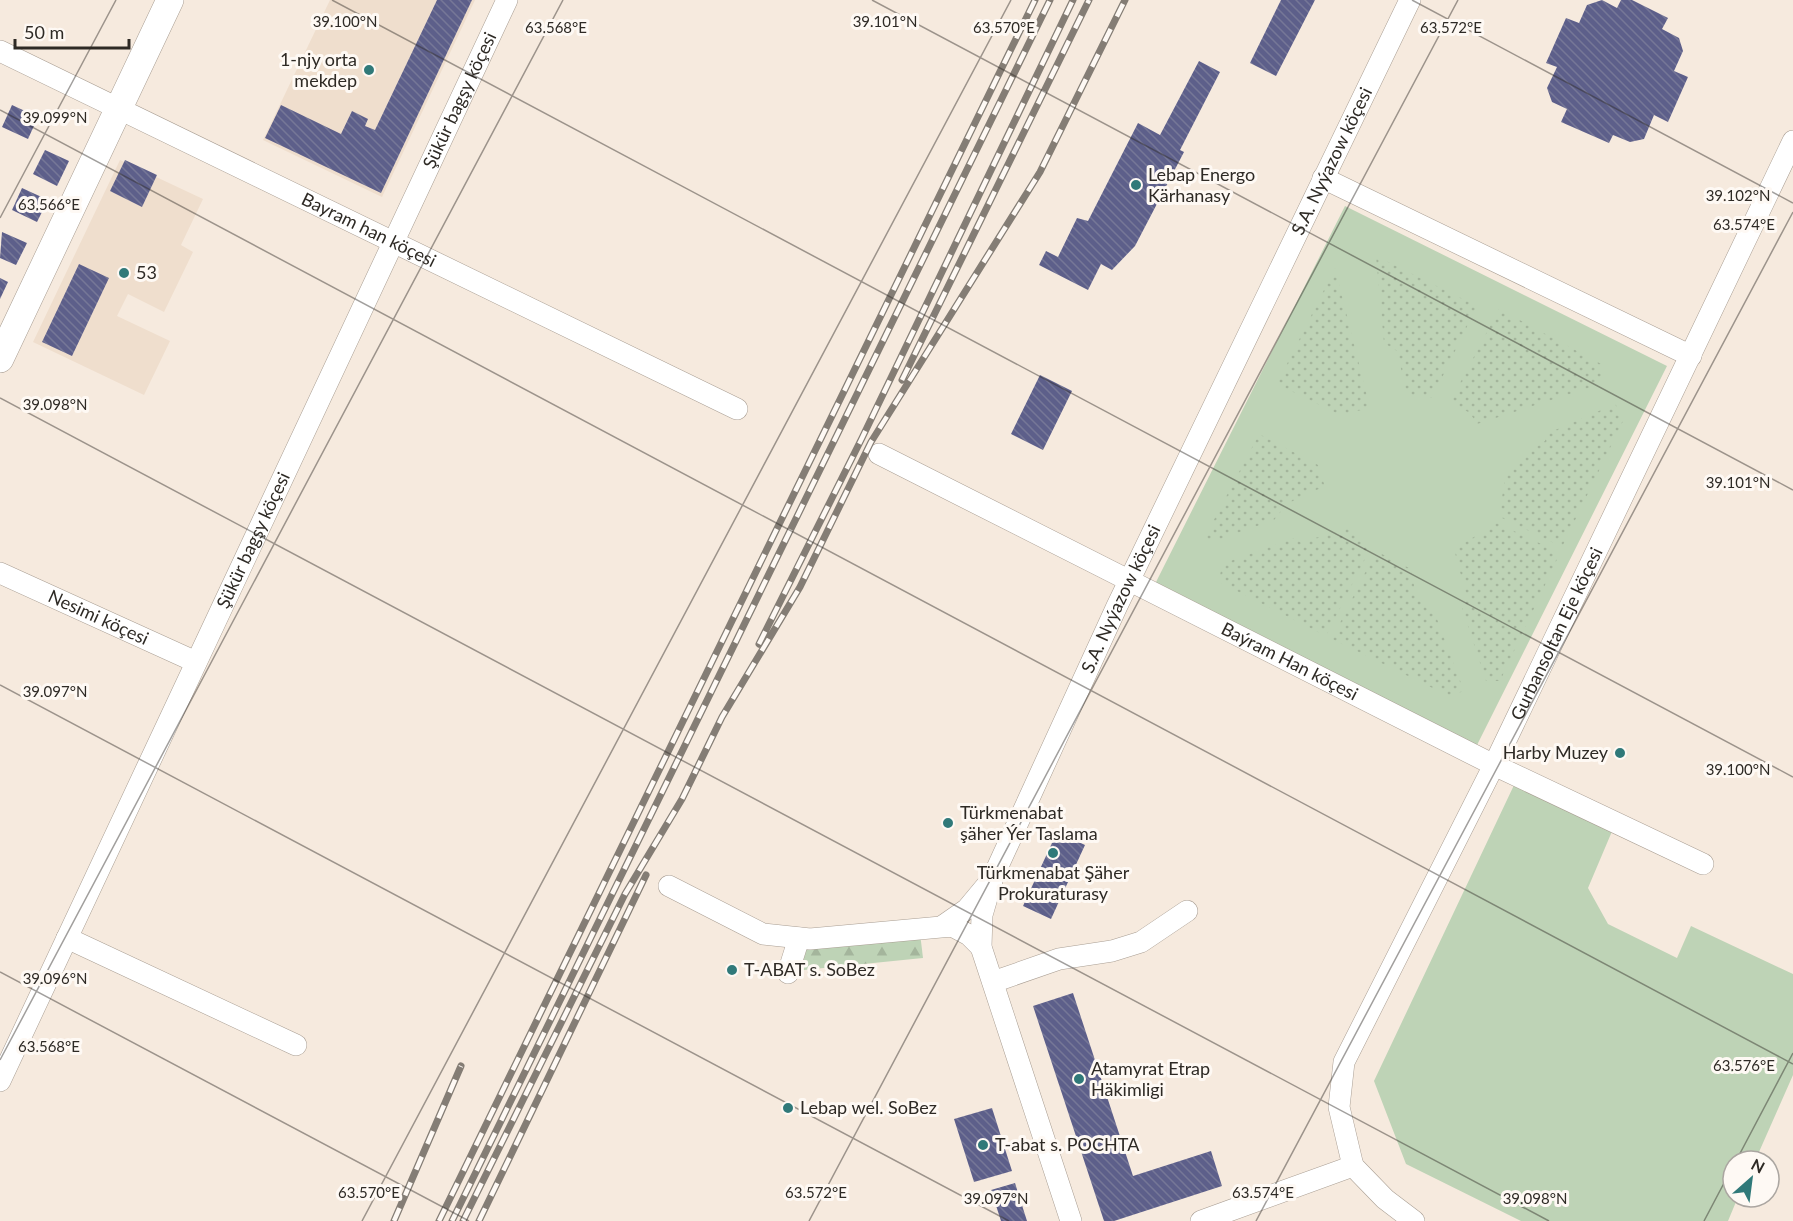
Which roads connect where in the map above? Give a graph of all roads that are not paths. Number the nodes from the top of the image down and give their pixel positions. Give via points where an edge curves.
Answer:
1 (170, 0) edge
2 (507, 0) edge
3 (1410, 0) edge
4 (0, 51) edge
5 (118, 110) junction
6 (1793, 141) edge
7 (1323, 178) junction
8 (394, 241) junction
9 (1691, 356) junction
10 (0, 359) edge
11 (737, 409) dead end
12 (879, 454) dead end
13 (0, 573) edge
14 (1129, 582) junction
15 (196, 662) junction
16 (1494, 765) junction
17 (1703, 864) dead end
18 (993, 877) junction
19 (669, 886) dead end
20 (1187, 911) dead end
21 (944, 925) junction
22 (67, 938) junction
23 (799, 938) junction
24 (981, 947) junction
25 (788, 973) dead end
26 (993, 982) junction
27 (296, 1045) dead end
28 (5, 1060) edge
29 (0, 1081) edge
30 (1353, 1166) junction
31 (1249, 1213) edge
32 (1071, 1221) edge
33 (1201, 1221) edge
34 (1413, 1221) edge

1 - 5 main road
2 - 8 street, Şükür bagşy köçesi
3 - 7 street, S.A. Nyýazow köçesi
4 - 5 street, Bayram han köçesi
5 - 8 street, Bayram han köçesi
5 - 10 main road
6 - 9 street, Gurbansoltan Eje köçesi
7 - 9 street
7 - 14 street, S.A. Nyýazow köçesi
8 - 11 street, Bayram han köçesi
8 - 15 street, Şükür bagşy köçesi
9 - 16 street, Gurbansoltan Eje köçesi
12 - 14 street, Baýram Han köçesi
13 - 15 street, Nesimi köçesi
14 - 16 street, Baýram Han köçesi
14 - 18 street, S.A. Nyýazow köçesi
15 - 22 street, Şükür bagşy köçesi
16 - 17 street, Baýram Han köçesi
16 - 30 street, Gurbansoltan Eje köçesi via 1344,1062 1339,1107
18 - 21 street via 968,909
18 - 24 street, S.A. Nyýazow köçesi via 982,915
19 - 23 street via 763,934
20 - 26 street via 1141,942 1059,959
21 - 23 street
21 - 24 street via 963,931
22 - 27 street
22 - 28 street, Şükür bagşy köçesi
23 - 25 street
24 - 26 street, S.A. Nyýazow köçesi
26 - 32 street, S.A. Nyýazow köçesi
28 - 29 street, Şükür bagşy köçesi
30 - 31 street
30 - 34 street
31 - 33 street

